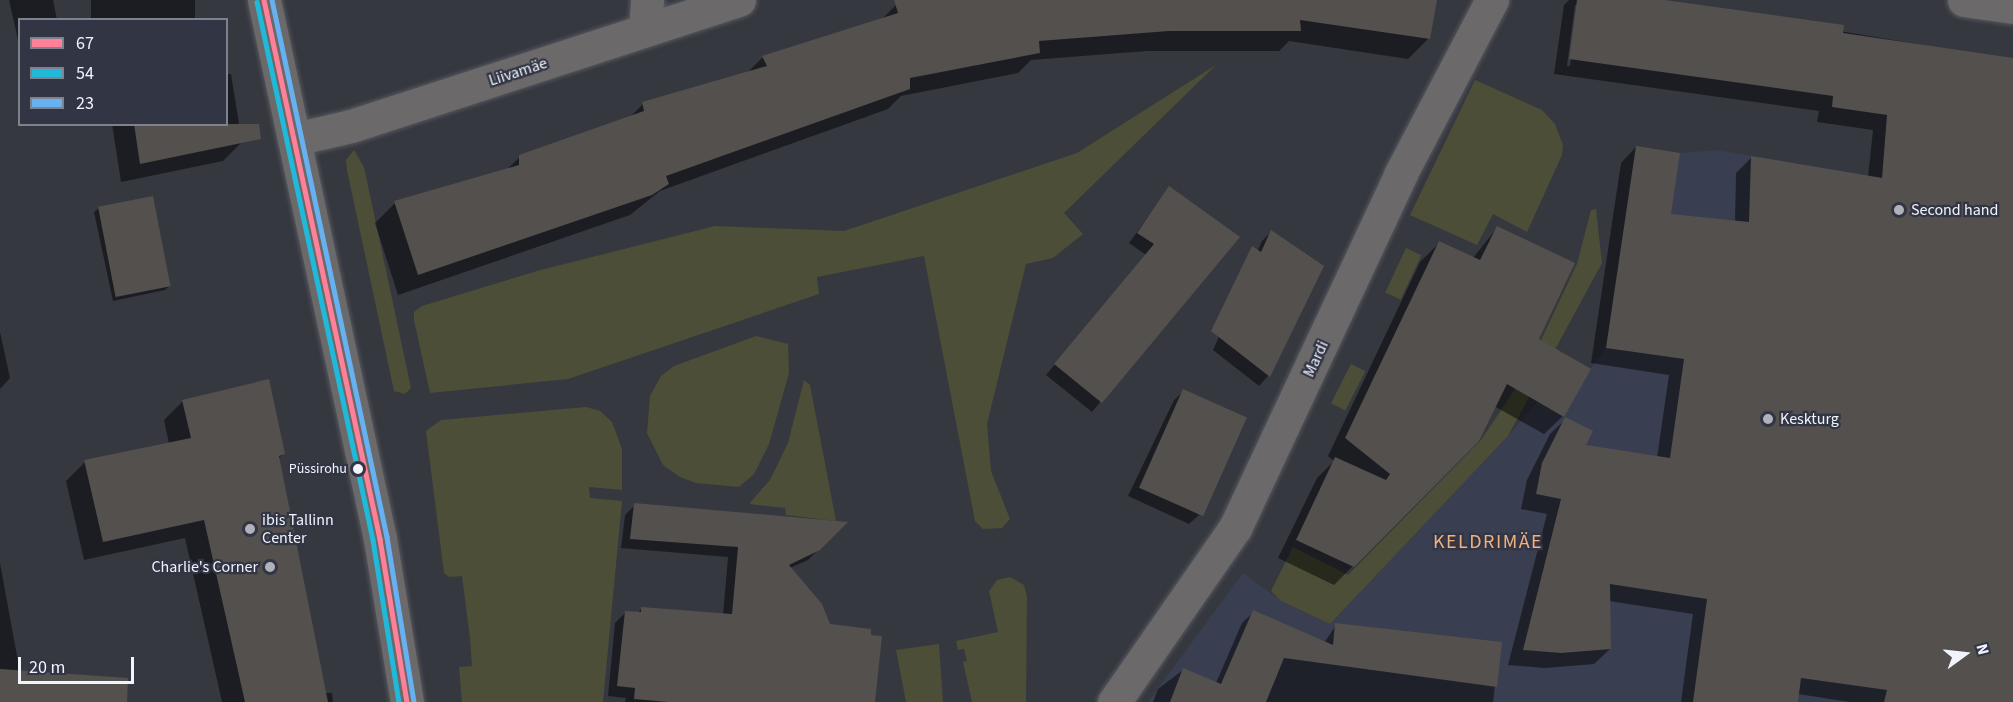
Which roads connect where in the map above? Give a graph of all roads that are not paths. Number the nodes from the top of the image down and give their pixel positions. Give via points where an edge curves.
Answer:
1 (264, 0) edge
2 (739, 0) edge
3 (1492, 0) edge
4 (1964, 0) edge
5 (2013, 7) edge
6 (646, 15) edge
7 (295, 139) junction
8 (407, 702) edge
9 (1114, 702) edge

1 - 7 street
2 - 6 street, Liivamäe
3 - 9 street, Mardi via 1400,175 1235,528
4 - 5 street
6 - 7 street, Liivamäe via 351,126
7 - 8 street via 380,538

